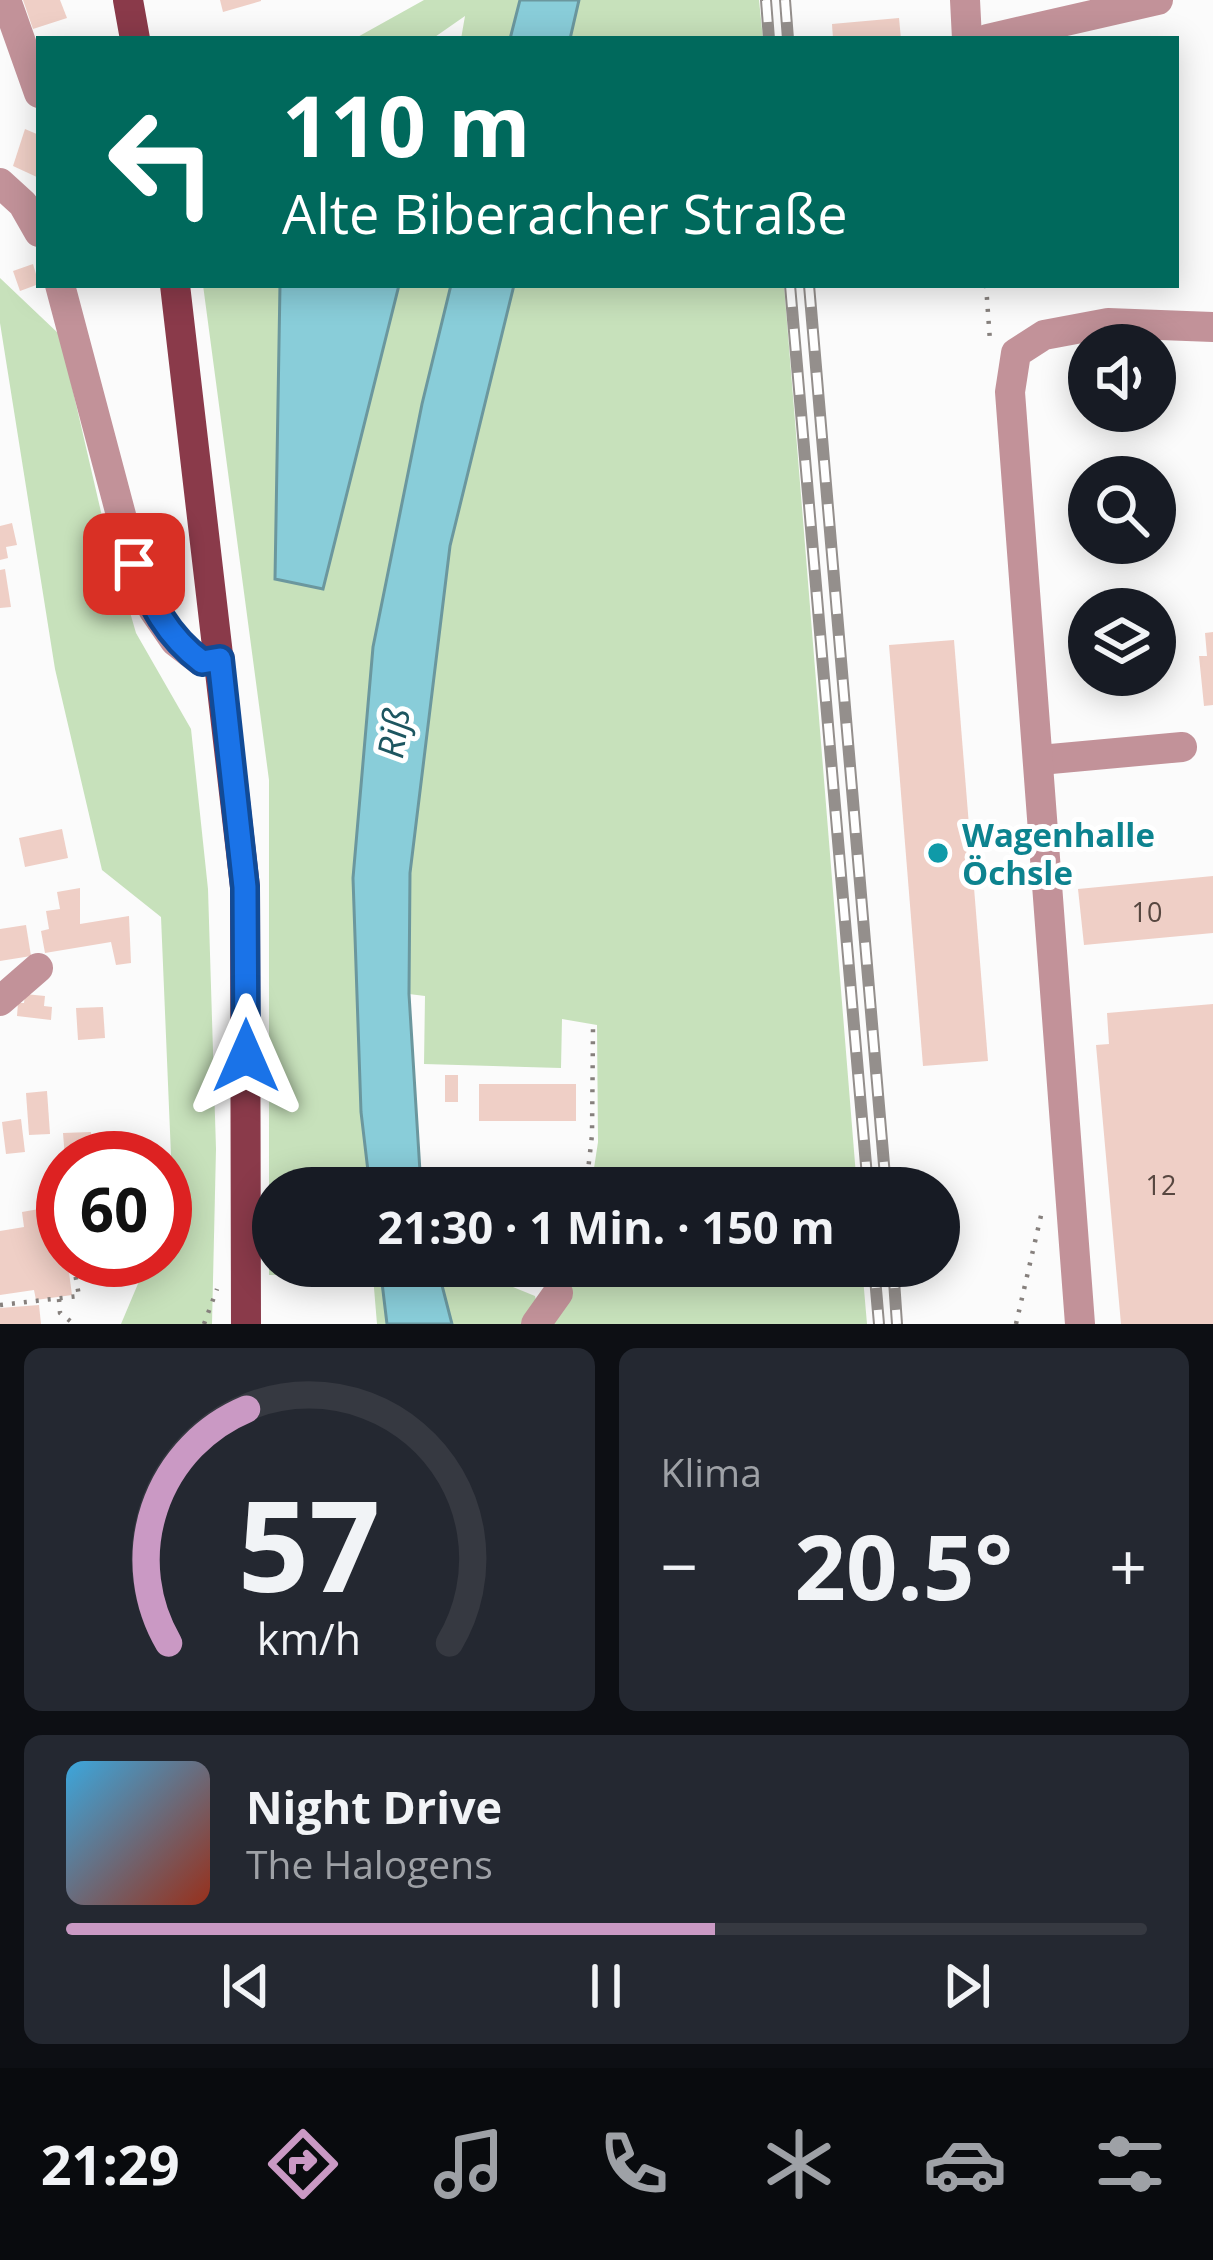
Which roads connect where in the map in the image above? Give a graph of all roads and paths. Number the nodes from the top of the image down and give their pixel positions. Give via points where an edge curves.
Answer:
1 (7, 0) edge
2 (128, 0) edge
3 (964, 0) edge
4 (1158, 0) edge
5 (134, 36) edge
6 (967, 36) edge
7 (1000, 36) edge
8 (36, 84) edge
9 (0, 183) edge
10 (36, 227) edge
11 (61, 288) edge
12 (176, 288) edge
13 (1213, 327) edge
14 (220, 659) junction
15 (1182, 747) dead end
16 (1040, 760) junction
17 (38, 968) dead end
18 (0, 1001) edge
19 (593, 1029) dead end
20 (588, 1167) edge
21 (1046, 1193) dead end
22 (77, 1287) edge
23 (558, 1293) dead end
24 (58, 1299) junction
25 (0, 1305) edge
26 (74, 1324) edge
27 (246, 1324) edge
28 (536, 1324) edge
29 (1016, 1324) edge
30 (1080, 1324) edge

1 - 8 street
2 - 5 main road
3 - 6 street
4 - 7 street
9 - 10 street
11 - 14 street via 153,609 202,662
12 - 14 main road
13 - 16 street via 1108,323 1044,334 1016,353 1010,392
14 - 27 main road via 245,887
15 - 16 street
16 - 30 street
17 - 18 street
19 - 20 path
21 - 29 path
22 - 24 path via 79,1296
23 - 28 street
24 - 25 path
24 - 26 path

